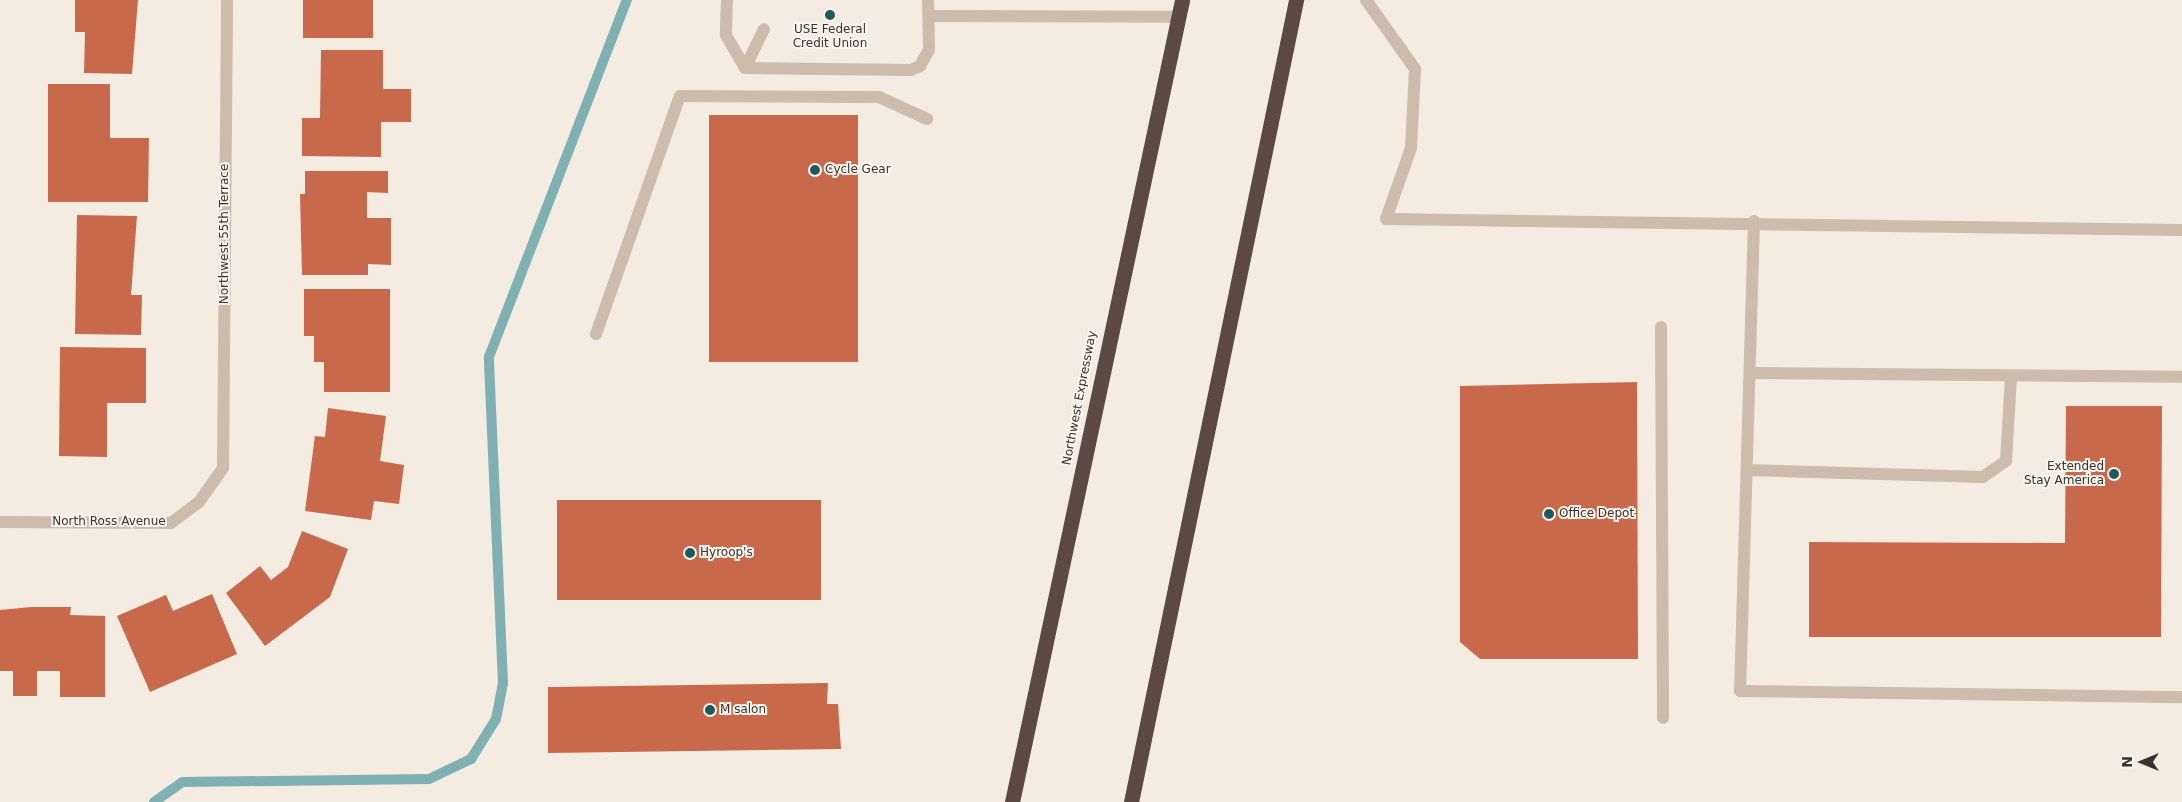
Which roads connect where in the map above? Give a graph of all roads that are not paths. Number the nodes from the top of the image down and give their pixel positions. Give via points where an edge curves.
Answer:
1 (227, 0) edge
2 (727, 0) edge
3 (928, 0) edge
4 (1182, 0) edge
5 (1296, 0) edge
6 (1366, 0) edge
7 (931, 16) junction
8 (1178, 17) junction
9 (764, 29) dead end
10 (745, 68) junction
11 (927, 118) dead end
12 (1754, 221) junction
13 (2182, 230) edge
14 (1660, 327) dead end
15 (596, 334) dead end
16 (1750, 373) junction
17 (2011, 376) junction
18 (2182, 377) edge
19 (223, 468) joint
20 (1747, 470) junction
21 (0, 522) edge
22 (2182, 697) edge
23 (1664, 718) dead end
24 (1012, 802) edge
25 (1131, 802) edge

1 - 19 street, Northwest 55th Terrace
2 - 10 street via 726,35
3 - 7 street
4 - 8 highway, Northwest Expressway
5 - 25 highway
6 - 12 street via 1416,69 1411,148 1386,219
7 - 8 street
7 - 10 street via 929,50 920,66 911,70
8 - 24 highway, Northwest Expressway
9 - 10 street
11 - 15 street via 879,97 680,96
12 - 13 street
12 - 16 street
14 - 23 street
16 - 17 street
16 - 20 street
17 - 18 street
17 - 20 street via 2006,460 1983,477
19 - 21 street, North Ross Avenue via 200,502 171,523
20 - 22 street via 1740,691

